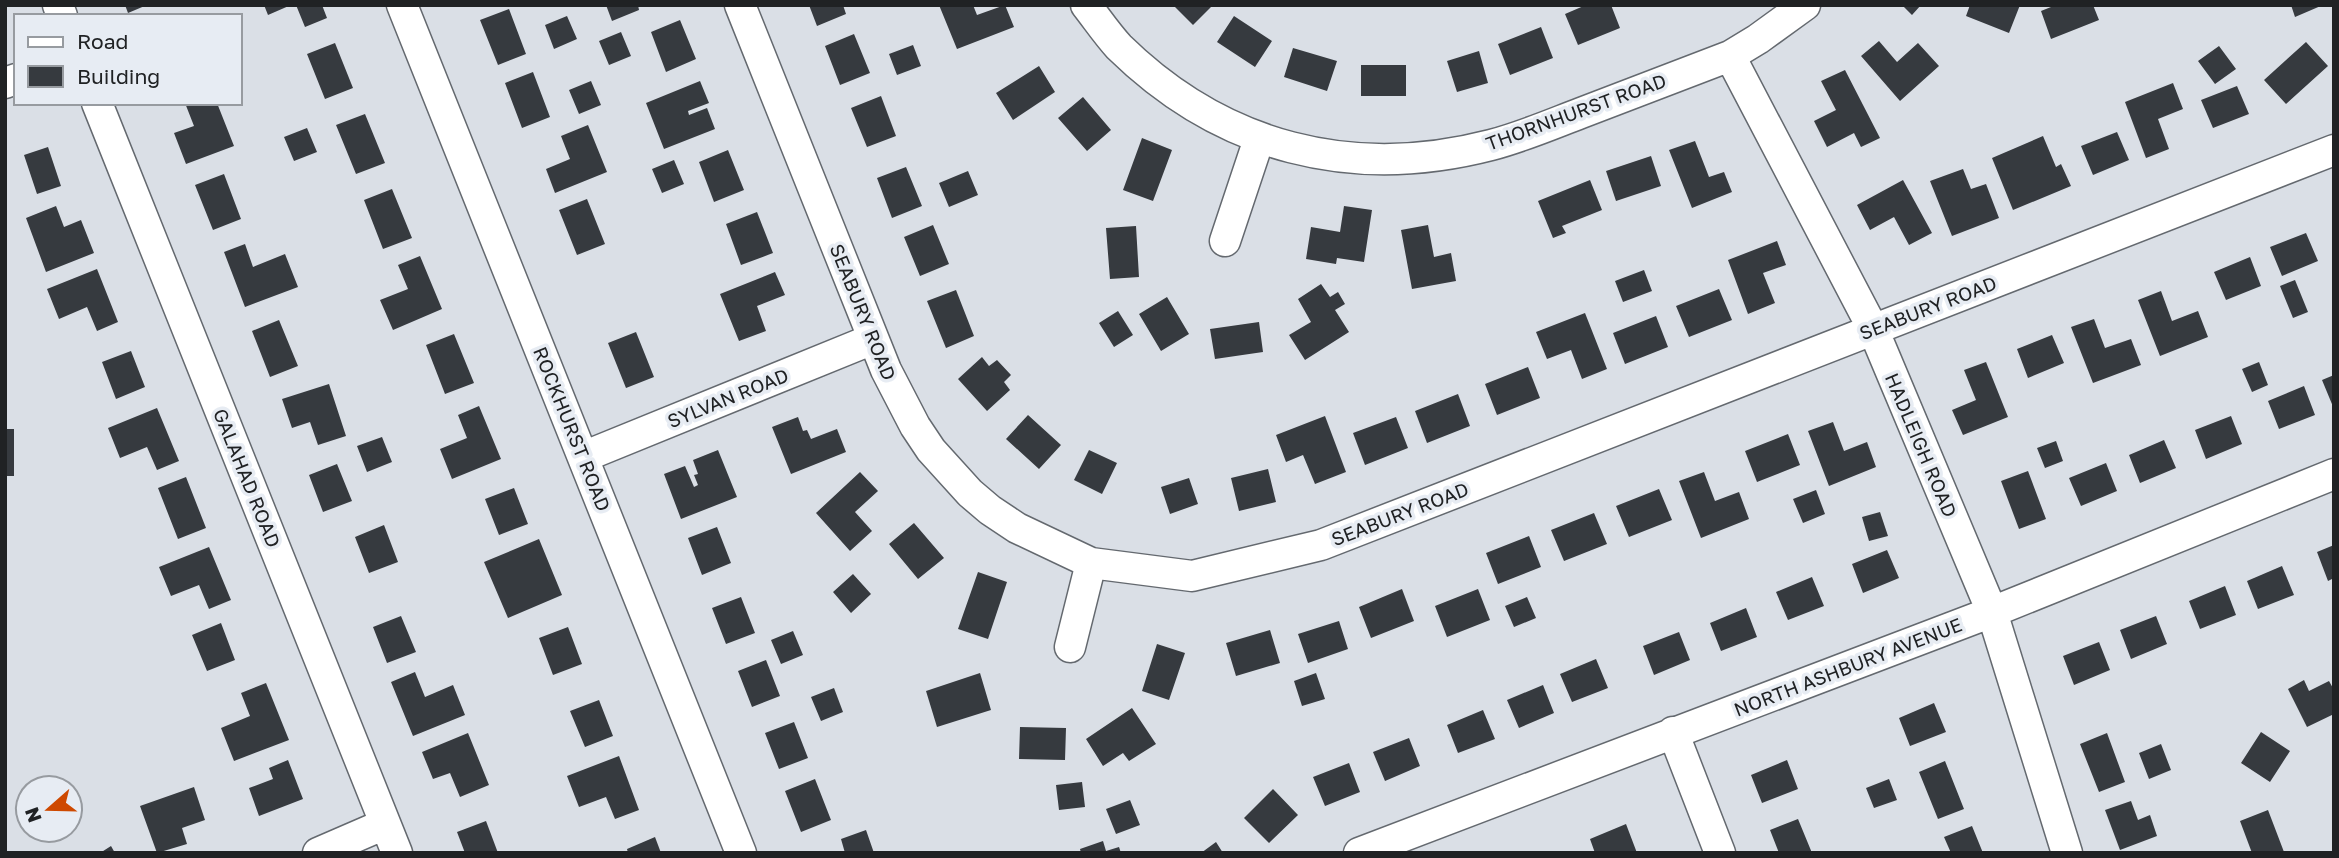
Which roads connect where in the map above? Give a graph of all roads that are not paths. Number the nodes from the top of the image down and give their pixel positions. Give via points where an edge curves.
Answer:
1 (402, 5) edge
2 (740, 5) edge
3 (1086, 5) edge
4 (1805, 5) edge
5 (1730, 56) junction
6 (98, 105) edge
7 (1259, 139) junction
8 (2334, 150) edge
9 (1225, 242) dead end
10 (1873, 329) junction
11 (873, 338) junction
12 (583, 457) junction
13 (2334, 474) edge
14 (1091, 563) junction
15 (1992, 612) junction
16 (1070, 647) dead end
17 (1673, 732) junction
18 (385, 824) junction
19 (1360, 852) edge
20 (318, 853) edge
21 (397, 853) edge
22 (741, 853) edge
23 (1720, 853) edge
24 (2067, 853) edge

1 - 12 street, ROCKHURST ROAD
2 - 11 street, SEABURY ROAD
3 - 7 street, THORNHURST ROAD via 1117,45 1150,74 1195,105
4 - 5 street, THORNHURST ROAD
5 - 7 street, THORNHURST ROAD via 1531,132 1460,152 1372,160 1331,156
5 - 10 street, HADLEIGH ROAD
6 - 18 street, GALAHAD ROAD
7 - 9 street
8 - 10 street, SEABURY ROAD
10 - 14 street, SEABURY ROAD via 1321,545 1192,576
10 - 15 street, HADLEIGH ROAD
11 - 12 street, SYLVAN ROAD
11 - 14 street, SEABURY ROAD via 915,426 948,471 1017,528
12 - 22 street, ROCKHURST ROAD
13 - 15 street, NORTH ASHBURY AVENUE
14 - 16 street
15 - 17 street, NORTH ASHBURY AVENUE
15 - 24 street, HADLEIGH ROAD
17 - 19 street, NORTH ASHBURY AVENUE
17 - 23 street
18 - 20 street
18 - 21 street, GALAHAD ROAD

